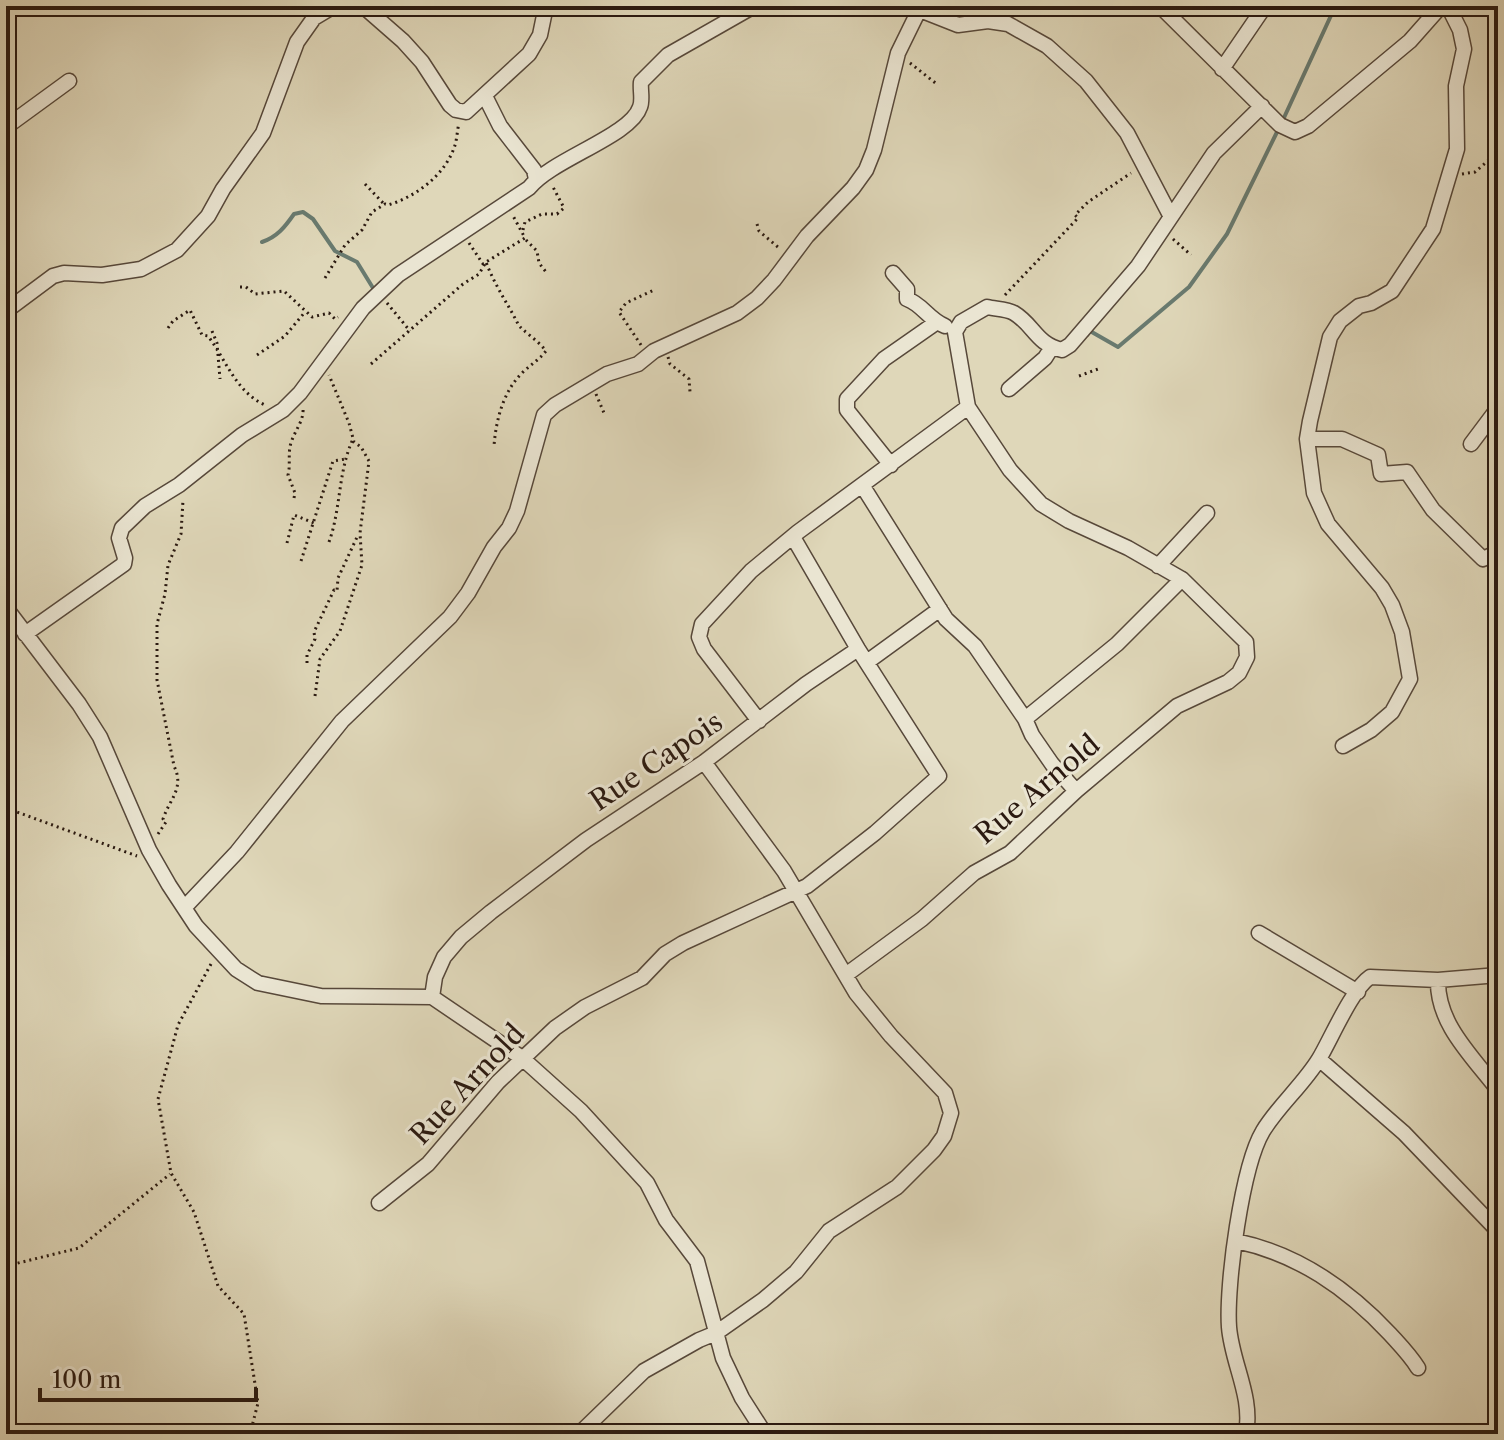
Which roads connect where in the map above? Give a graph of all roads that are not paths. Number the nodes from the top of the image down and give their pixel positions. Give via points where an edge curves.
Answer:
1 (334, 6) edge
2 (363, 6) edge
3 (546, 6) edge
4 (754, 6) edge
5 (1160, 6) edge
6 (1265, 6) edge
7 (1441, 6) edge
8 (1448, 6) edge
9 (922, 7) edge
10 (1222, 69) junction
11 (69, 81) dead end
12 (485, 96) junction
13 (1262, 106) junction
14 (6, 127) edge
15 (540, 177) junction
16 (1170, 215) junction
17 (893, 273) dead end
18 (6, 311) edge
19 (937, 322) junction
20 (955, 332) junction
21 (1057, 348) junction
22 (1009, 389) dead end
23 (968, 407) junction
24 (1498, 408) edge
25 (1307, 439) junction
26 (1471, 444) dead end
27 (891, 465) junction
28 (862, 485) junction
29 (1207, 513) dead end
30 (793, 537) junction
31 (1498, 552) edge
32 (1158, 566) junction
33 (1182, 579) junction
34 (6, 608) edge
35 (940, 609) junction
36 (25, 634) junction
37 (858, 649) junction
38 (867, 662) junction
39 (1025, 719) junction
40 (759, 721) junction
41 (1343, 746) dead end
42 (704, 762) junction
43 (1076, 791) junction
44 (796, 890) junction
45 (185, 907) junction
46 (1259, 933) dead end
47 (847, 974) junction
48 (1498, 975) edge
49 (1438, 980) junction
50 (1358, 992) junction
51 (432, 997) junction
52 (522, 1058) junction
53 (1319, 1059) junction
54 (1498, 1090) edge
55 (379, 1203) dead end
56 (1498, 1231) edge
57 (1236, 1241) junction
58 (716, 1333) junction
59 (1418, 1368) dead end
60 (579, 1434) edge
61 (765, 1434) edge
62 (1246, 1434) edge

1 - 18 street via 314,18 297,42 263,133 185,242 141,269 53,276
2 - 12 street via 422,62 450,105 466,112
3 - 12 street via 540,35 529,54
4 - 15 street via 668,55 641,82 642,105 636,116
5 - 10 street
6 - 10 street
7 - 13 street via 1410,41 1308,126 1295,132
8 - 25 street via 1464,49 1456,86 1457,149 1433,229 1392,291 1359,306 1330,337
9 - 16 street via 958,25 1008,24 1047,46 1127,133
9 - 45 street via 898,53 874,150 859,180 757,298 737,313 654,351 638,364 607,374 544,415 517,511 468,593 450,617 342,721 237,852
10 - 13 street
11 - 14 street
12 - 15 street via 491,112
13 - 16 street via 1214,153
15 - 36 street via 376,293 298,396 145,506 122,528 124,564
16 - 21 street via 1113,296 1070,345
17 - 19 street via 907,289 907,299
19 - 20 street
19 - 27 street via 884,359 847,399 847,410
20 - 21 street via 961,322 987,307 1012,312 1044,344
20 - 23 street, Rue Arnold
21 - 22 street
23 - 27 street, Rue Capois
23 - 32 street, Rue Arnold via 1010,470 1041,504
24 - 26 street
25 - 31 street via 1342,439 1378,455 1381,474 1407,472 1433,510 1483,559
25 - 41 street via 1314,493 1328,524 1392,605 1410,679 1392,712
27 - 28 street, Rue Capois
28 - 30 street, Rue Capois
28 - 35 street
29 - 32 street
30 - 37 street
30 - 40 street, Rue Capois via 715,607 699,637
32 - 33 street, Rue Arnold
33 - 39 street via 1117,644
33 - 43 street, Rue Arnold via 1246,642 1247,657 1239,673 1177,706
34 - 36 street
35 - 38 street
35 - 39 street via 975,646
36 - 45 street via 100,737 152,856
37 - 38 street
37 - 40 street
38 - 44 street, Rue Arnold via 939,776 828,872
39 - 43 street
40 - 42 street, Rue Capois
42 - 44 street
42 - 51 street, Rue Capois via 586,840 461,937 444,957
43 - 47 street, Rue Arnold via 1010,853 974,873
44 - 47 street
44 - 52 street, Rue Arnold via 665,954 642,978 585,1007
45 - 51 street via 219,953 258,983 321,996
46 - 50 street
47 - 58 street via 891,1036 945,1093 951,1113 944,1136 897,1187 829,1231 785,1282
48 - 49 street
49 - 50 street via 1370,977
49 - 54 street via 1437,997 1448,1025
50 - 53 street
51 - 52 street
52 - 55 street, Rue Arnold via 428,1164
52 - 58 street via 581,1111 647,1183 697,1261
53 - 56 street via 1404,1133
53 - 57 street via 1262,1133 1245,1183
57 - 59 street via 1288,1256 1321,1274 1372,1315
57 - 62 street via 1228,1312 1245,1389
58 - 60 street via 644,1371
58 - 61 street via 742,1398

